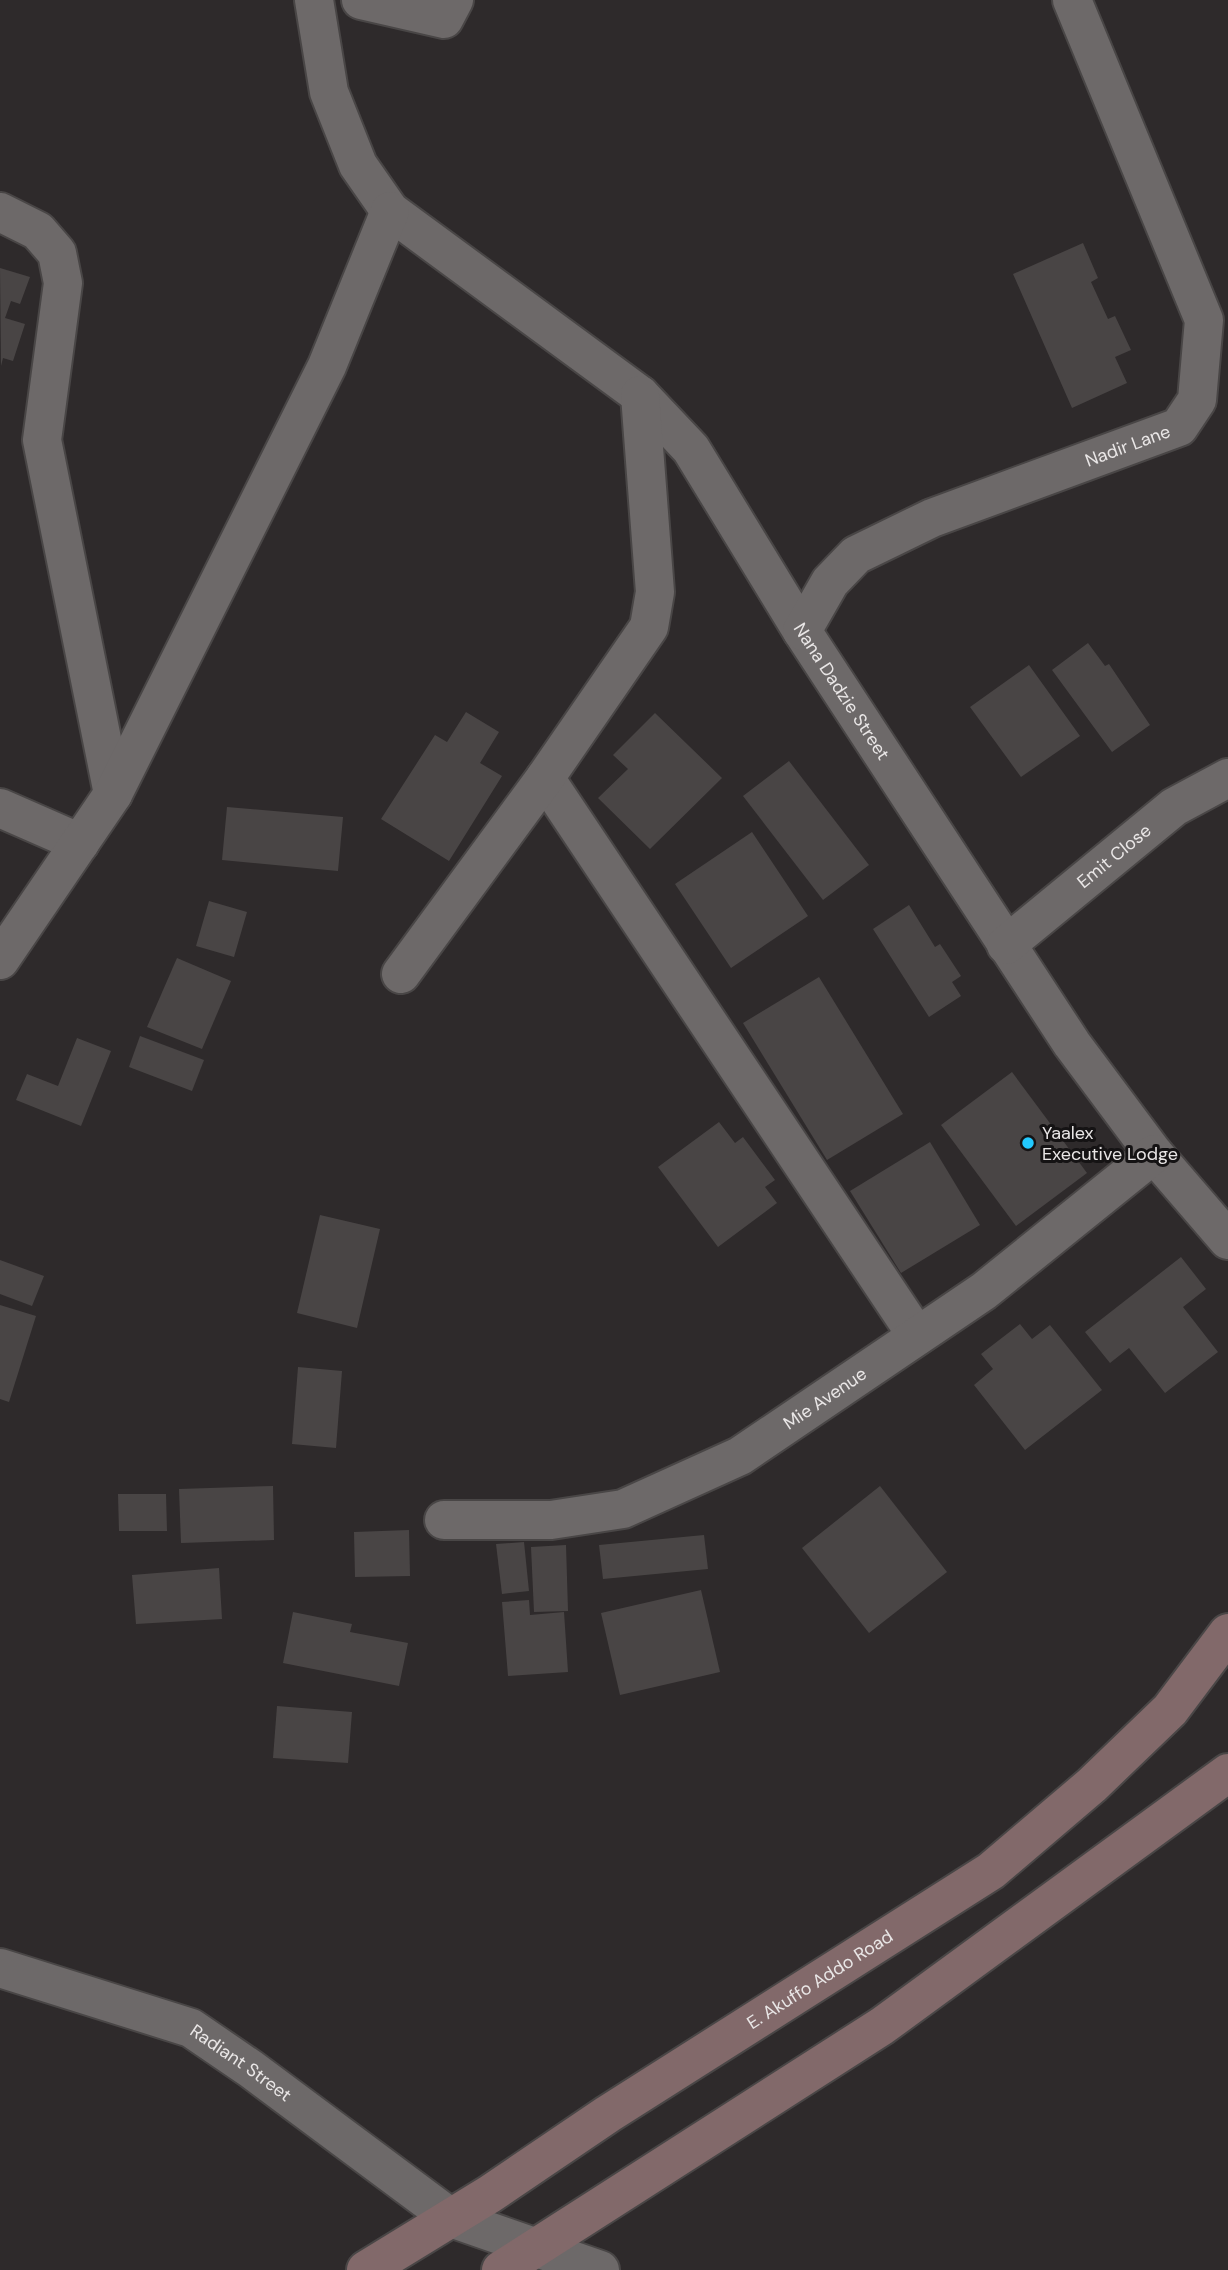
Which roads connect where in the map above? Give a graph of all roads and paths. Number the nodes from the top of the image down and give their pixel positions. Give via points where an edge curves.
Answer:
1 (314, 0) edge
2 (360, 0) edge
3 (454, 0) edge
4 (1073, 0) edge
5 (390, 211) junction
6 (0, 212) edge
7 (640, 395) junction
8 (802, 631) junction
9 (545, 778) junction
10 (1228, 778) edge
11 (113, 794) junction
12 (0, 808) edge
13 (80, 843) junction
14 (1006, 945) junction
15 (0, 960) edge
16 (401, 974) dead end
17 (1154, 1154) junction
18 (1228, 1240) edge
19 (917, 1336) junction
20 (444, 1520) dead end
21 (1228, 1633) edge
22 (1228, 1773) edge
23 (0, 1969) edge
24 (451, 2218) junction
25 (536, 2245) junction
26 (366, 2270) edge
27 (501, 2270) edge
28 (600, 2270) edge

1 - 5 street, Nana Dadzie Street via 328,92 358,165
2 - 3 street via 444,19
4 - 8 street, Nadir Lane via 1204,320 1197,400 1179,426 932,518 856,555 830,582
5 - 7 street, Nana Dadzie Street
5 - 11 street via 327,366
6 - 11 street via 38,231 57,253 63,283 42,440
7 - 8 street, Nana Dadzie Street via 691,449
7 - 9 street via 655,592 649,627
8 - 14 street, Nana Dadzie Street
9 - 16 street
9 - 19 street
10 - 14 street, Emit Close via 1174,807
11 - 13 street
12 - 13 street
13 - 15 street
14 - 17 street, Nana Dadzie Street
17 - 18 street, Nana Dadzie Street
17 - 19 street, Mie Avenue via 984,1292
19 - 20 street, Mie Avenue via 740,1456 623,1509 551,1520
21 - 24 main road, E. Akuffo Addo Road via 1170,1710 991,1871
22 - 25 main road via 882,2026
23 - 24 street, Radiant Street via 191,2028
24 - 25 street, Radiant Street
24 - 26 main road, E. Akuffo Addo Road
25 - 27 main road
25 - 28 street, Radiant Street

